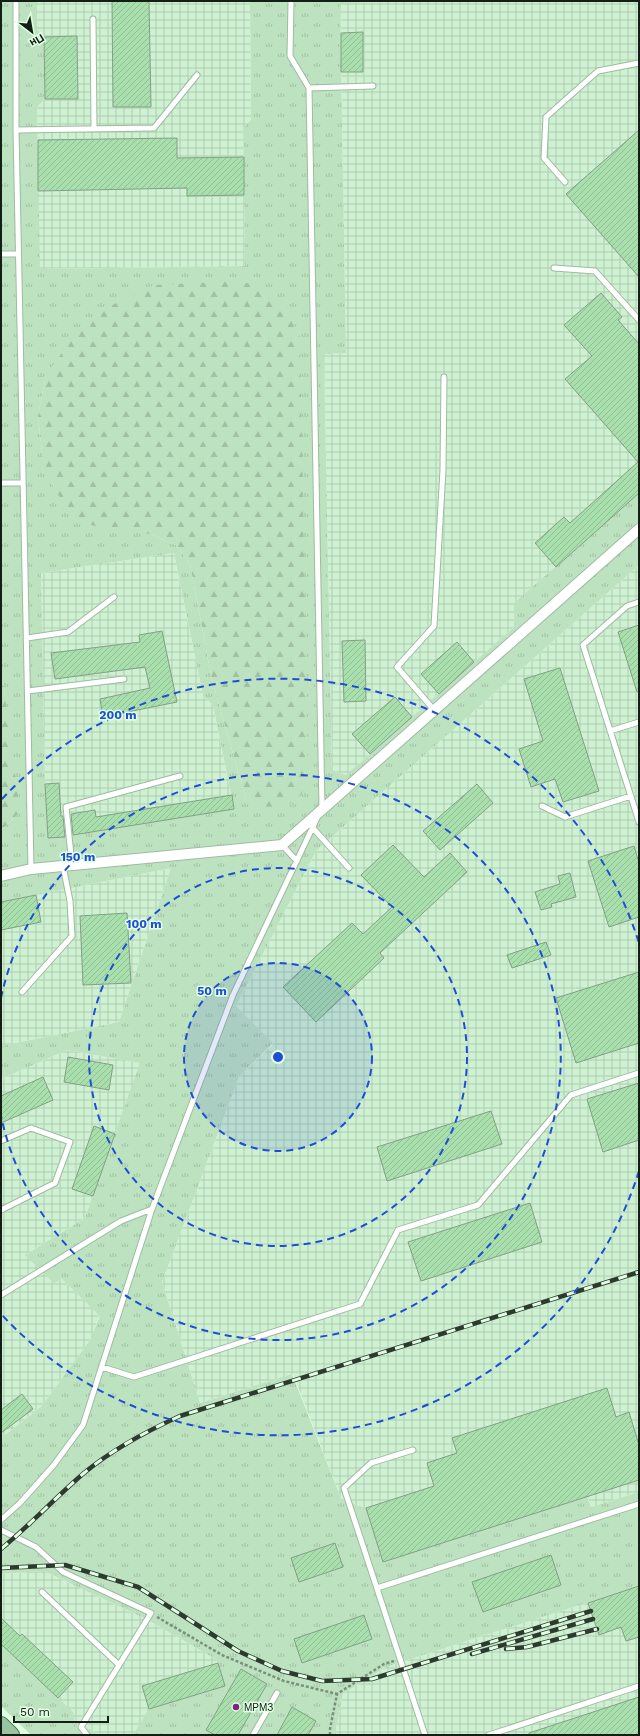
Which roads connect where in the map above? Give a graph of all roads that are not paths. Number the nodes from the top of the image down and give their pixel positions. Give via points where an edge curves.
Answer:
1 (16, 1) edge
2 (291, 1) edge
3 (93, 20) dead end
4 (639, 63) edge
5 (197, 75) dead end
6 (373, 86) dead end
7 (309, 88) junction
8 (94, 129) junction
9 (16, 130) junction
10 (565, 182) dead end
11 (1, 254) edge
12 (18, 254) junction
13 (554, 268) dead end
14 (639, 320) edge
15 (444, 377) dead end
16 (1, 483) edge
17 (23, 483) junction
18 (639, 529) edge
19 (114, 597) dead end
20 (639, 602) edge
21 (26, 638) junction
22 (124, 678) dead end
23 (28, 691) junction
24 (434, 710) junction
25 (639, 722) edge
26 (610, 731) junction
27 (180, 776) dead end
28 (631, 796) junction
29 (542, 806) dead end
30 (322, 809) junction
31 (639, 822) edge
32 (310, 824) junction
33 (282, 845) junction
34 (297, 861) junction
35 (68, 866) junction
36 (349, 868) dead end
37 (31, 869) junction
38 (1, 876) edge
39 (22, 992) dead end
40 (639, 1073) edge
41 (1, 1141) edge
42 (152, 1209) junction
43 (1, 1210) edge
44 (1, 1295) edge
45 (102, 1367) junction
46 (413, 1450) dead end
47 (639, 1504) edge
48 (1, 1520) edge
49 (1, 1530) edge
50 (377, 1588) junction
51 (42, 1592) dead end
52 (119, 1665) junction
53 (639, 1686) edge
54 (277, 1693) dead end
55 (1, 1726) edge
56 (11, 1735) edge
57 (87, 1735) edge
58 (253, 1735) edge
59 (425, 1735) edge
60 (489, 1735) edge

1 - 9 lane
2 - 7 lane via 290,56
3 - 8 lane
4 - 10 lane via 598,72 546,117 544,158
5 - 8 lane via 154,128
6 - 7 lane
7 - 30 lane
8 - 9 lane
9 - 12 lane
11 - 12 lane
12 - 17 lane
13 - 14 lane via 595,271
15 - 24 lane via 443,470 434,626 397,667
16 - 17 lane
17 - 21 lane
18 - 24 street
19 - 21 lane via 68,632
20 - 26 lane via 627,606 583,645
21 - 23 lane
22 - 23 lane
23 - 37 lane
24 - 30 street
25 - 26 lane
26 - 28 lane
27 - 35 lane via 66,807
28 - 29 lane via 565,817
28 - 31 lane
30 - 32 street
32 - 33 street
32 - 34 lane
32 - 36 lane
33 - 34 lane
33 - 35 street
34 - 42 lane via 233,995
35 - 37 street
35 - 39 lane via 72,936
37 - 38 street
40 - 45 lane via 571,1095 478,1205 398,1230 360,1304 134,1377
41 - 43 lane via 31,1128 70,1142 55,1183
42 - 44 lane via 116,1224
42 - 45 lane
45 - 48 lane via 83,1425 53,1466
46 - 50 lane via 371,1463 344,1488
47 - 50 lane
49 - 52 lane via 36,1547 62,1572 151,1613
50 - 59 lane
51 - 52 lane
52 - 57 lane via 81,1727
53 - 60 lane
54 - 58 lane
55 - 56 main road

